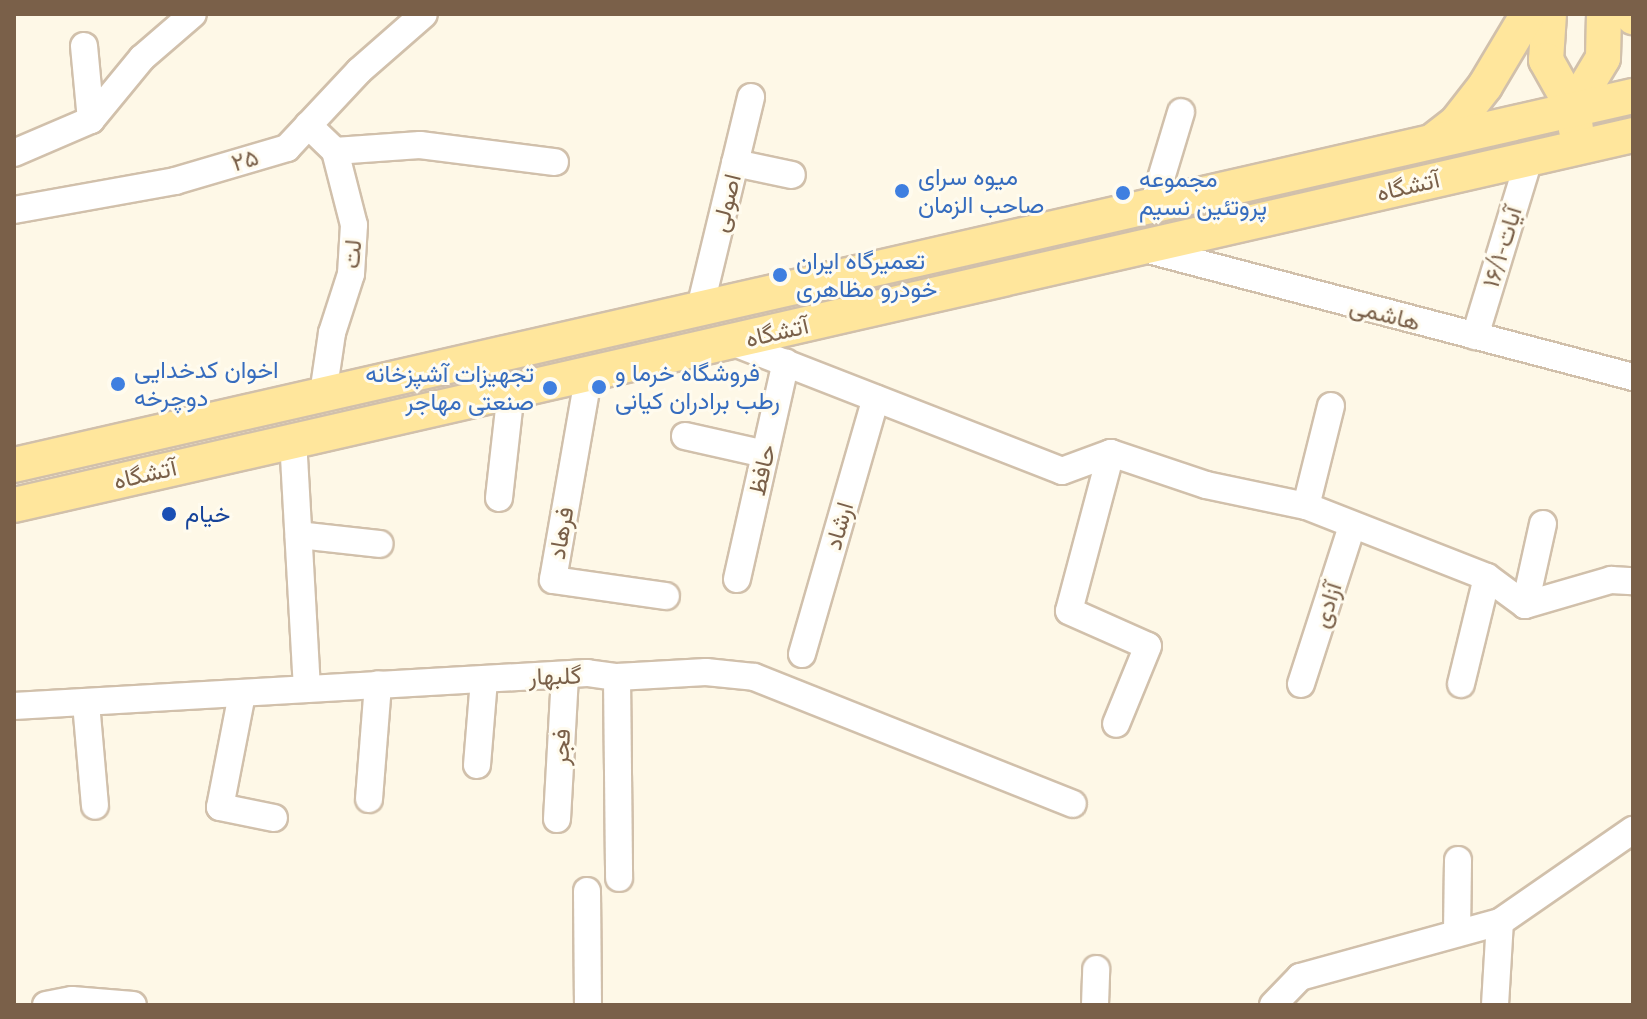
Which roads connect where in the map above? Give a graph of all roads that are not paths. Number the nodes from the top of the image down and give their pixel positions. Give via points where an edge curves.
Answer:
1 (193, 14) edge
2 (424, 14) edge
3 (1528, 14) edge
4 (1549, 14) edge
5 (1604, 14) edge
6 (84, 46) dead end
7 (1633, 96) edge
8 (751, 97) dead end
9 (1573, 108) junction
10 (1181, 112) dead end
11 (91, 120) junction
12 (308, 125) junction
13 (1633, 135) edge
14 (1431, 143) junction
15 (1579, 148) junction
16 (335, 151) junction
17 (14, 153) edge
18 (1529, 159) junction
19 (555, 162) dead end
20 (735, 163) junction
21 (792, 175) dead end
22 (1153, 205) junction
23 (14, 210) edge
24 (1139, 247) junction
25 (700, 308) junction
26 (1475, 336) junction
27 (734, 343) junction
28 (786, 362) junction
29 (589, 373) junction
30 (1633, 377) edge
31 (511, 391) junction
32 (323, 394) junction
33 (876, 398) junction
34 (1331, 406) dead end
35 (685, 436) dead end
36 (293, 439) junction
37 (1111, 453) junction
38 (765, 454) junction
39 (14, 465) edge
40 (499, 498) dead end
41 (14, 505) edge
42 (1306, 506) junction
43 (1543, 524) dead end
44 (1352, 526) junction
45 (299, 535) junction
46 (380, 544) dead end
47 (1487, 577) junction
48 (737, 579) dead end
49 (1633, 581) edge
50 (666, 596) dead end
51 (1525, 605) junction
52 (802, 654) dead end
53 (565, 675) junction
54 (617, 677) junction
55 (484, 679) junction
56 (378, 684) junction
57 (1301, 684) dead end
58 (1461, 684) dead end
59 (307, 689) junction
60 (242, 694) junction
61 (86, 703) junction
62 (14, 706) edge
63 (1116, 724) dead end
64 (477, 765) dead end
65 (369, 799) dead end
66 (1073, 804) dead end
67 (95, 806) dead end
68 (274, 818) dead end
69 (557, 819) dead end
70 (1633, 830) edge
71 (1458, 860) dead end
72 (619, 878) dead end
73 (587, 891) dead end
74 (1500, 922) junction
75 (1457, 933) junction
76 (1096, 969) dead end
77 (46, 1005) edge
78 (133, 1005) edge
79 (588, 1005) edge
80 (1095, 1005) edge
81 (1273, 1005) edge
82 (1495, 1005) edge

1 - 11 street via 142,58
2 - 12 street, ۲۵
3 - 14 main road via 1485,86 1457,122
4 - 9 main road via 1546,60
5 - 9 main road via 1603,58
6 - 11 street
7 - 9 main road, آتشگاه
8 - 20 street, اصولی
9 - 14 main road, آتشگاه
9 - 15 main road
10 - 22 street
11 - 17 street
12 - 16 street
12 - 23 street, ۲۵ via 287,148 175,181
13 - 15 main road, آتشگاه
14 - 22 main road, آتشگاه
15 - 18 main road, آتشگاه
16 - 19 street via 420,145
16 - 32 street, لت via 354,237 351,274 332,333
18 - 24 main road, آتشگاه
18 - 26 street, ۱۶/۱-آیات
20 - 21 street
20 - 25 street, اصولی
22 - 25 main road, آتشگاه
24 - 26 street, هاشمی
24 - 27 main road, آتشگاه
25 - 32 main road, آتشگاه
26 - 30 street, هاشمی
27 - 28 street
27 - 29 main road, آتشگاه
28 - 33 street
28 - 38 street, حافظ
29 - 31 main road, آتشگاه
29 - 50 street, فرهاد via 553,580
31 - 36 main road, آتشگاه
31 - 40 street
32 - 39 main road, آتشگاه
33 - 37 street via 1062,471
33 - 52 street, ارشاد
34 - 42 street
35 - 38 street
36 - 41 main road, آتشگاه
36 - 45 street
37 - 42 street via 1206,485
37 - 63 street via 1069,611 1148,646
38 - 48 street, حافظ
42 - 44 street
43 - 51 street
44 - 47 street
44 - 57 street, آزادی
45 - 46 street
45 - 59 street
47 - 51 street
47 - 58 street
49 - 51 street via 1611,580
53 - 54 street, گلبهار
53 - 55 street, گلبهار
53 - 69 street, فجر
54 - 66 street, گلبهار via 706,672 754,677
54 - 72 street
55 - 56 street, گلبهار
55 - 64 street
56 - 59 street, گلبهار
56 - 65 street
59 - 60 street, گلبهار
60 - 61 street, گلبهار
60 - 68 street via 220,807
61 - 62 street, گلبهار
61 - 67 street
70 - 74 street
71 - 75 street
73 - 79 street
74 - 75 street
74 - 82 street
75 - 81 street via 1300,977
76 - 80 street
77 - 78 street via 72,1000

